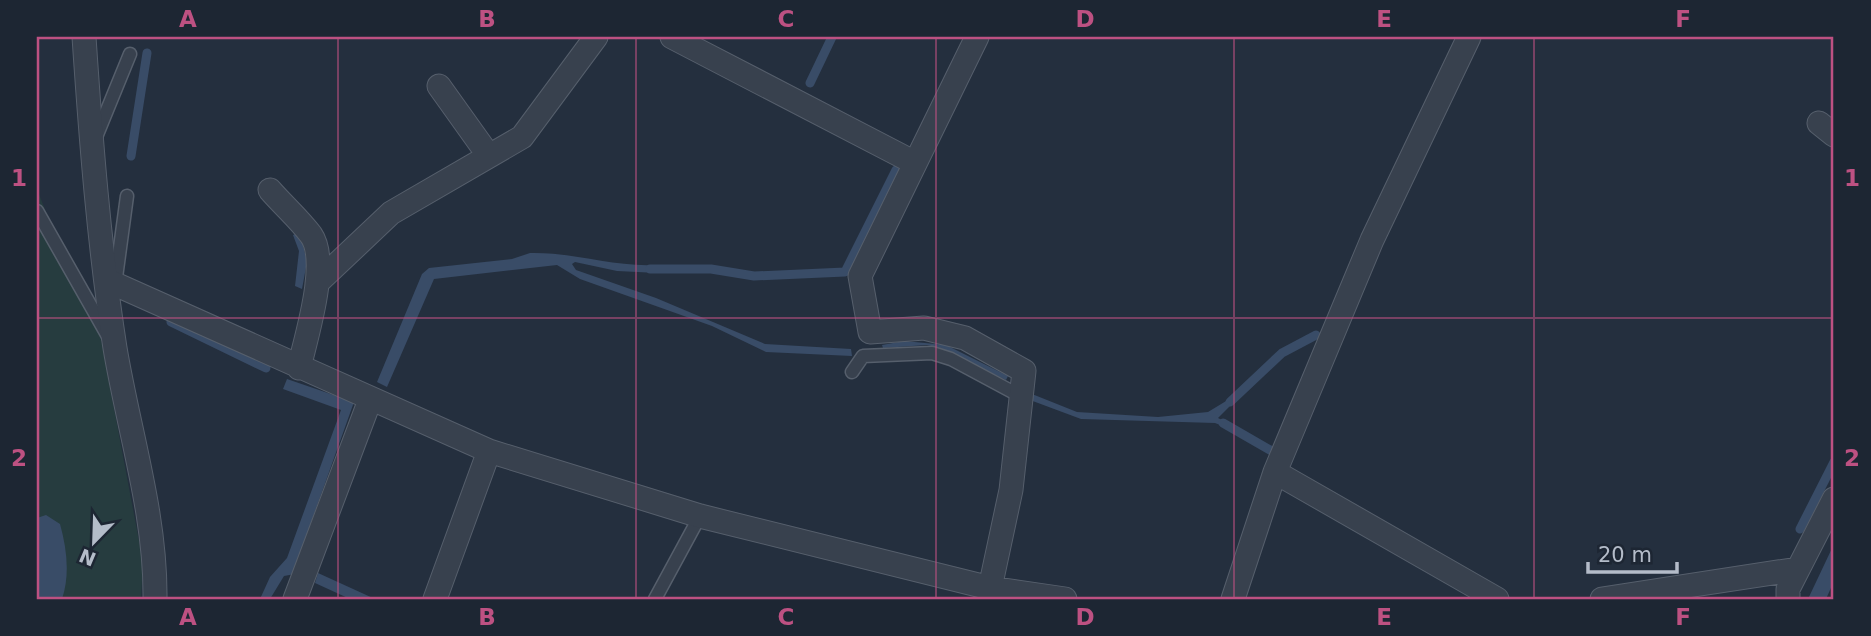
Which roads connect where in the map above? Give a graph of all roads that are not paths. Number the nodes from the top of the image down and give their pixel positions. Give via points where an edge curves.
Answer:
1 (84, 37) edge
2 (596, 37) edge
3 (673, 37) edge
4 (977, 37) edge
5 (1469, 37) edge
6 (130, 54) dead end
7 (439, 86) dead end
8 (92, 145) junction
9 (489, 156) junction
10 (915, 163) junction
11 (270, 190) dead end
12 (127, 196) dead end
13 (37, 211) edge
14 (111, 282) junction
15 (317, 283) junction
16 (116, 350) junction
17 (299, 368) junction
18 (852, 372) dead end
19 (1020, 396) junction
20 (370, 400) junction
21 (489, 451) junction
22 (1275, 472) junction
23 (1834, 499) edge
24 (699, 516) junction
25 (1798, 569) junction
26 (983, 591) edge
27 (155, 599) edge
28 (295, 599) edge
29 (435, 599) edge
30 (655, 599) edge
31 (1065, 599) edge
32 (1233, 599) edge
33 (1497, 599) edge
34 (1602, 599) edge
35 (1788, 599) edge

1 - 8 street
2 - 9 street via 522,136
3 - 10 street
4 - 10 street
5 - 22 street via 1372,240
6 - 8 lane
7 - 9 street
8 - 14 street
9 - 15 street via 391,213
10 - 19 street via 860,276 870,332 924,328 965,338 1024,371
11 - 15 street via 312,237
12 - 14 lane
13 - 16 lane
14 - 16 street
14 - 17 street
15 - 17 street
16 - 27 street via 155,558
17 - 20 street
18 - 19 lane via 863,356 932,353
19 - 26 street via 1011,489
20 - 21 street
20 - 28 street
21 - 24 street
21 - 29 street
22 - 32 street
22 - 33 street
23 - 25 street
24 - 26 street
24 - 30 lane
25 - 34 street
25 - 35 street
26 - 31 street

